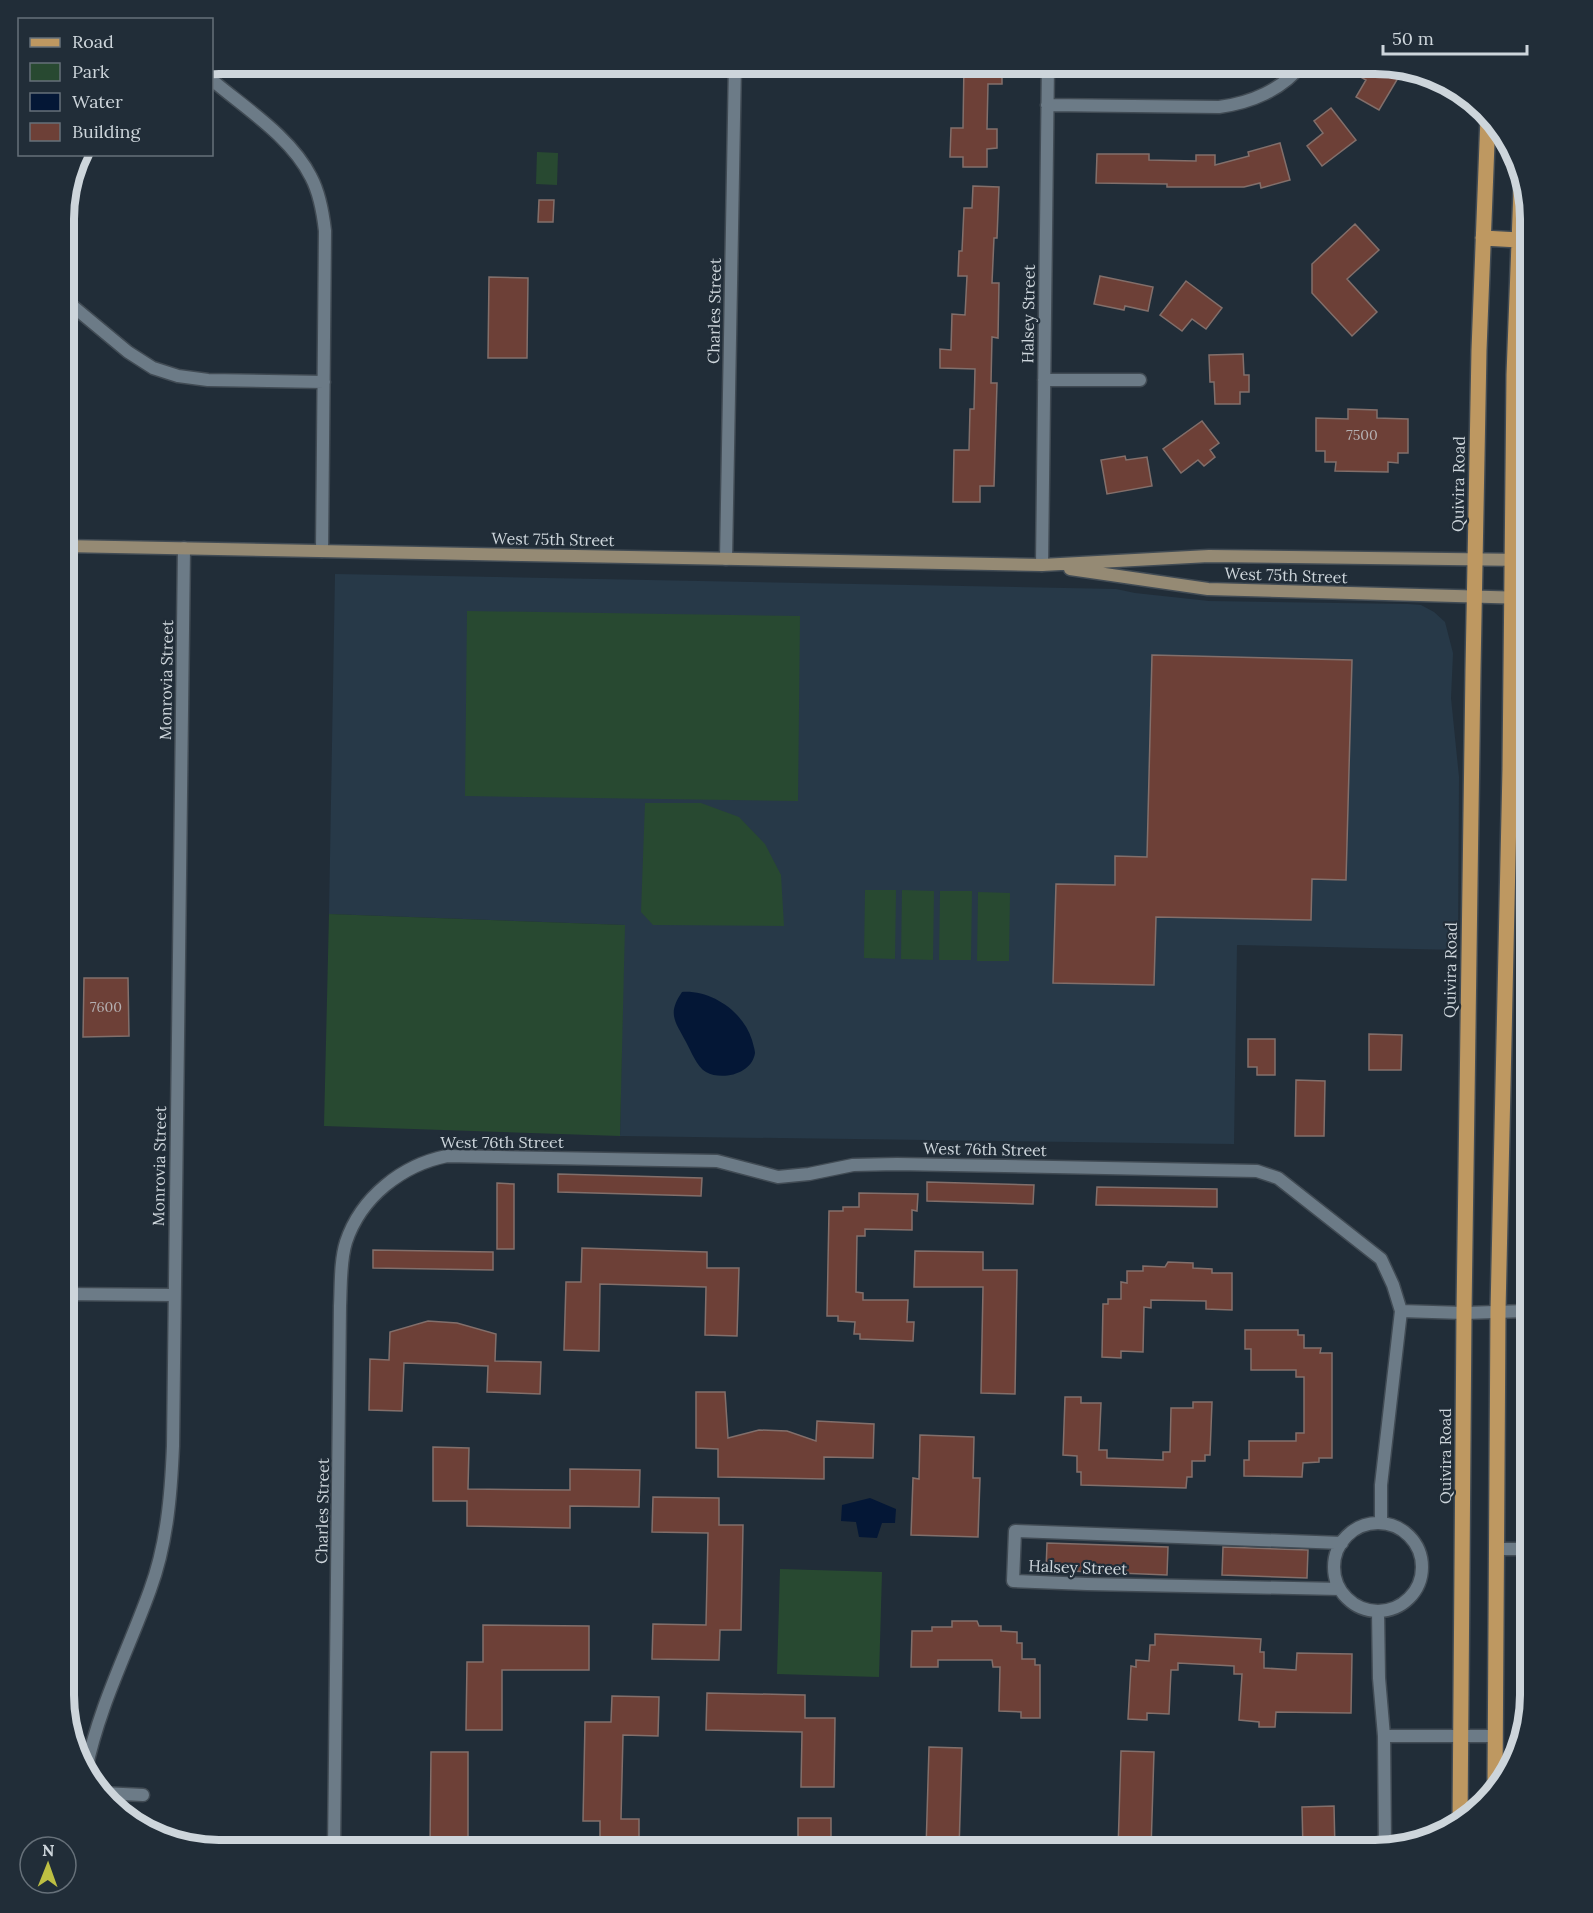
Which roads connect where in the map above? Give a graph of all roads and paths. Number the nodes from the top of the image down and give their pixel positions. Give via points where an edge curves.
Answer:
1 (735, 74) edge
2 (1048, 74) edge
3 (1293, 74) edge
4 (213, 81) edge
5 (1047, 105) junction
6 (1488, 127) edge
7 (1520, 217) edge
8 (1483, 238) junction
9 (1519, 240) junction
10 (74, 307) edge
11 (1044, 380) junction
12 (1140, 380) dead end
13 (324, 382) junction
14 (74, 546) edge
15 (184, 548) junction
16 (322, 551) junction
17 (726, 559) junction
18 (1475, 560) junction
19 (1513, 560) junction
20 (1520, 560) edge
21 (1042, 565) junction
22 (1474, 597) junction
23 (1513, 598) junction
24 (1520, 598) edge
25 (384, 1186) joint
26 (74, 1294) edge
27 (174, 1295) junction
28 (1401, 1311) junction
29 (1498, 1311) junction
30 (1520, 1311) edge
31 (1464, 1313) junction
32 (1381, 1524) junction
33 (1342, 1543) junction
34 (1497, 1549) junction
35 (1520, 1549) edge
36 (1340, 1589) junction
37 (1378, 1611) junction
38 (1384, 1736) junction
39 (1461, 1736) junction
40 (1496, 1736) junction
41 (89, 1758) edge
42 (1495, 1775) edge
43 (113, 1794) edge
44 (143, 1795) dead end
45 (1460, 1811) edge
46 (1385, 1839) edge
47 (334, 1840) edge

1 - 17 street, Charles Street
2 - 5 street, Halsey Street
3 - 5 street via 1262,96 1218,107
4 - 13 street via 277,134 312,177 325,231
5 - 11 street, Halsey Street
6 - 8 main road, Quivira Road
7 - 9 main road
8 - 9 main road
8 - 18 main road, Quivira Road
9 - 19 main road
10 - 13 street via 128,352 153,368 178,376
11 - 12 street
11 - 21 street, Halsey Street
13 - 16 street
14 - 15 main road, West 75th Street
15 - 16 main road, West 75th Street
15 - 27 street, Monrovia Street
16 - 17 main road, West 75th Street
17 - 21 main road, West 75th Street
18 - 19 main road, West 75th Street
18 - 21 main road, West 75th Street via 1209,556
18 - 22 main road, Quivira Road
19 - 20 main road, West 75th Street
19 - 23 main road
21 - 22 main road, West 75th Street via 1208,589
22 - 23 main road, West 75th Street
22 - 31 main road, Quivira Road
23 - 24 main road, West 75th Street
23 - 29 main road
25 - 28 street, West 76th Street via 402,1173 447,1156 717,1161 778,1177 853,1165 897,1164 1257,1171 1278,1178 1381,1259
25 - 47 street, Charles Street via 356,1220 346,1243 342,1276
26 - 27 street
27 - 41 street, Monrovia Street via 173,1446 166,1535 151,1588 93,1737
28 - 31 street
28 - 32 street via 1381,1485
29 - 30 street
29 - 31 street
29 - 34 main road
31 - 39 main road, Quivira Road
32 - 33 street via 1354,1530
32 - 37 street via 1408,1534 1422,1560 1422,1576 1406,1601
33 - 36 street via 1335,1563
33 - 36 street, Halsey Street via 1015,1532 1014,1541 1013,1581
34 - 35 street
34 - 40 main road
36 - 37 street via 1350,1601
37 - 38 street
38 - 39 street
38 - 46 street
39 - 40 street
39 - 45 main road, Quivira Road
40 - 42 main road
43 - 44 street

